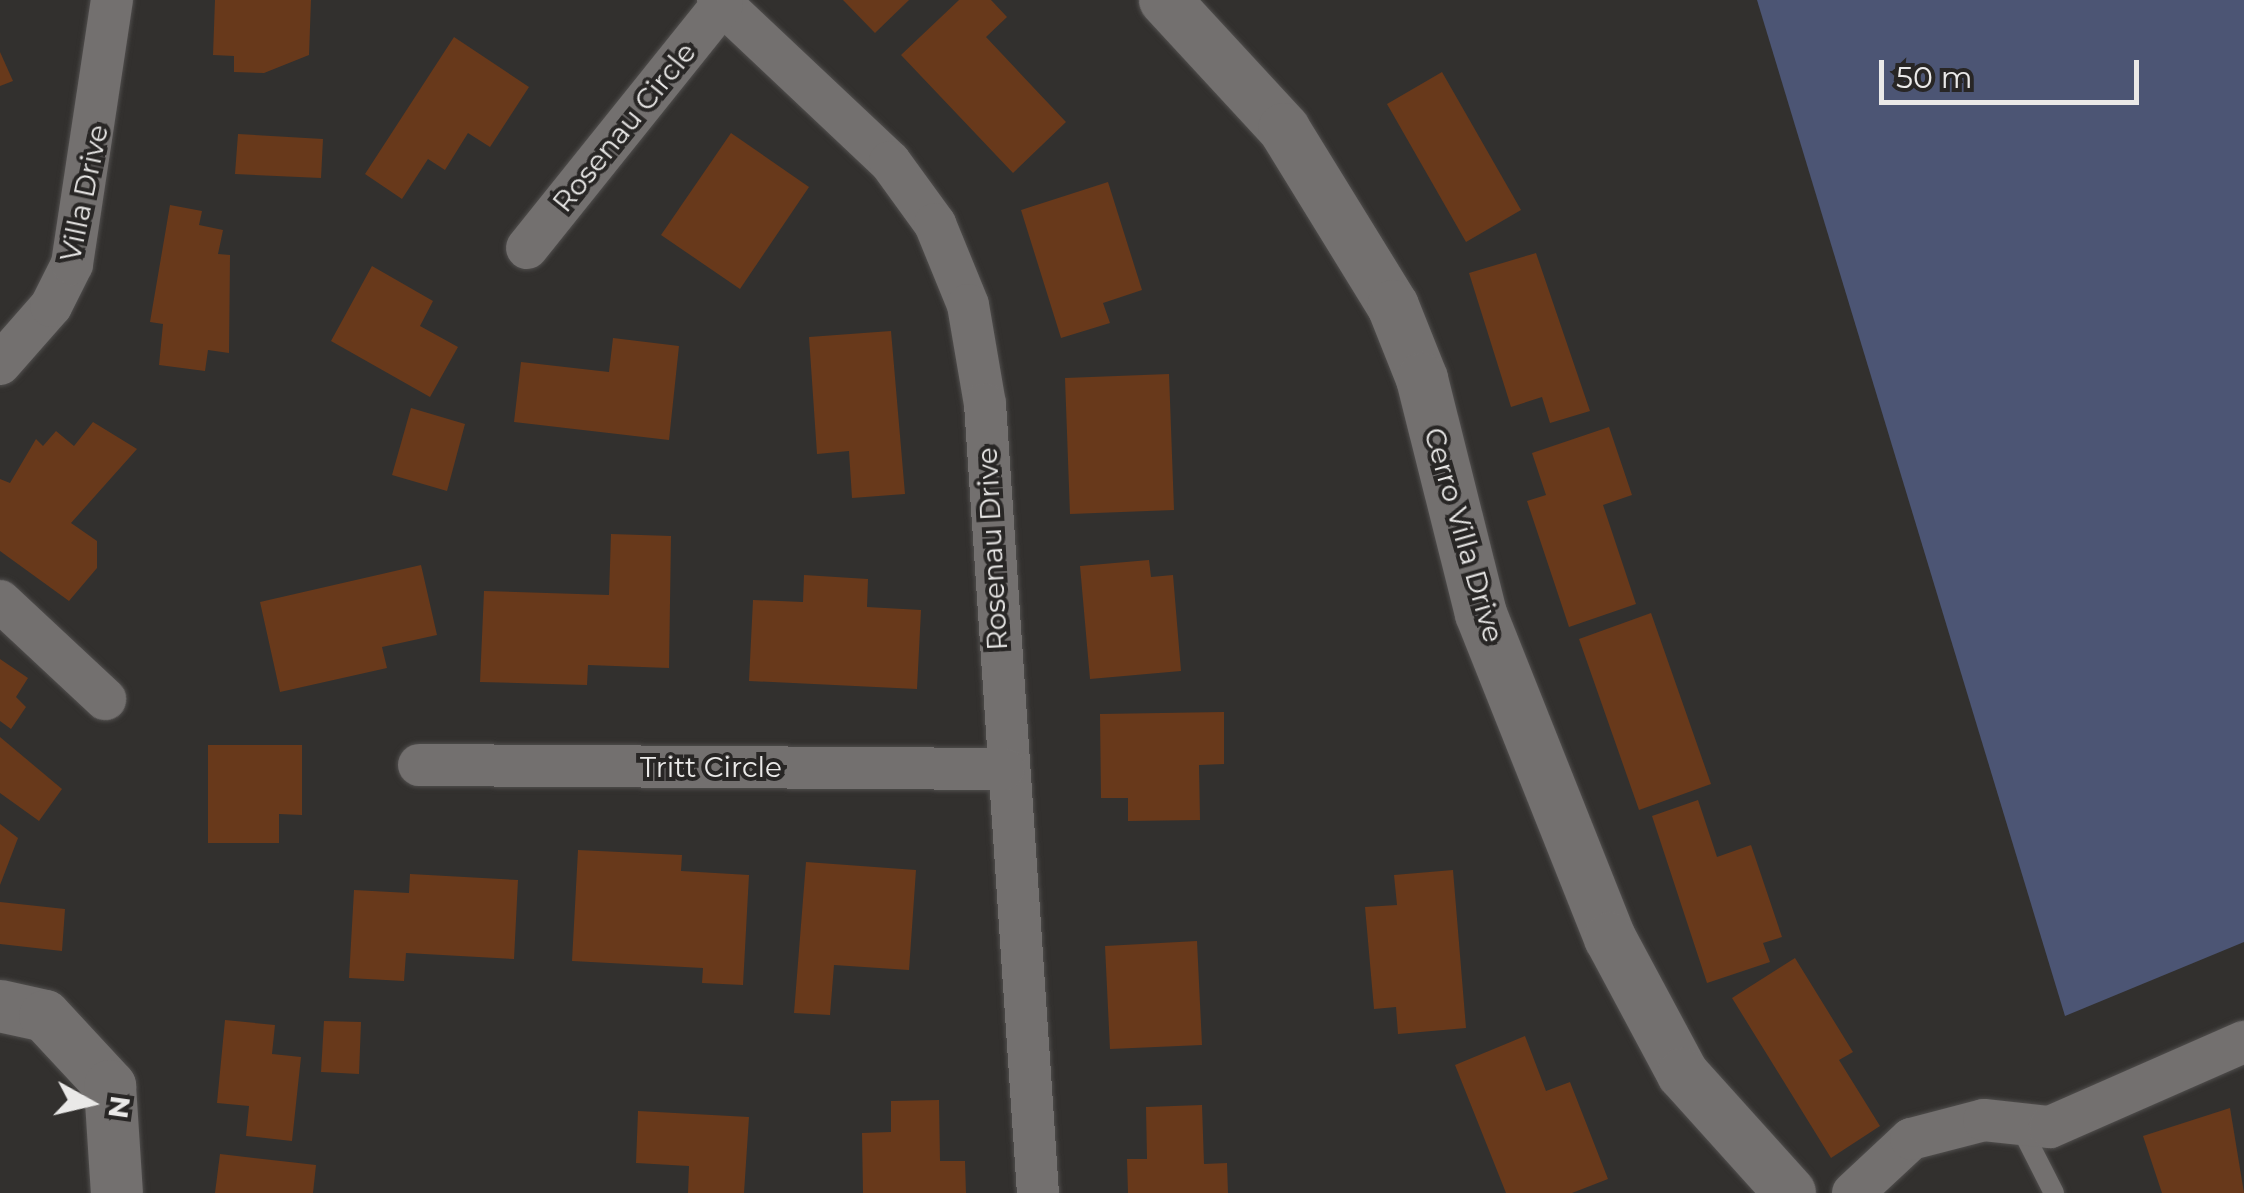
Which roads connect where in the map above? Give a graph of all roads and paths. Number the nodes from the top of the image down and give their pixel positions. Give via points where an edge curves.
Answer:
1 (112, 0) edge
2 (1165, 0) edge
3 (720, 3) edge
4 (526, 248) dead end
5 (0, 364) edge
6 (0, 601) edge
7 (106, 699) dead end
8 (418, 765) dead end
9 (1004, 769) junction
10 (0, 1006) edge
11 (2244, 1042) edge
12 (2022, 1128) junction
13 (117, 1193) edge
14 (1038, 1193) edge
15 (1790, 1193) edge
16 (1853, 1193) edge
17 (2054, 1193) edge

1 - 5 street, Villa Drive via 72,264 52,306
2 - 15 street, Cerro Villa Drive via 1284,129 1394,306 1422,379 1481,614 1610,938 1683,1074
3 - 4 street, Rosenau Circle
3 - 9 street, Rosenau Drive via 890,162 935,224 968,305 984,404
6 - 7 street
8 - 9 street, Tritt Circle
9 - 14 street, Rosenau Drive
10 - 13 street via 44,1016 77,1040 110,1086
11 - 12 street via 2050,1127
12 - 16 street via 1984,1120 1911,1139
12 - 17 lane

